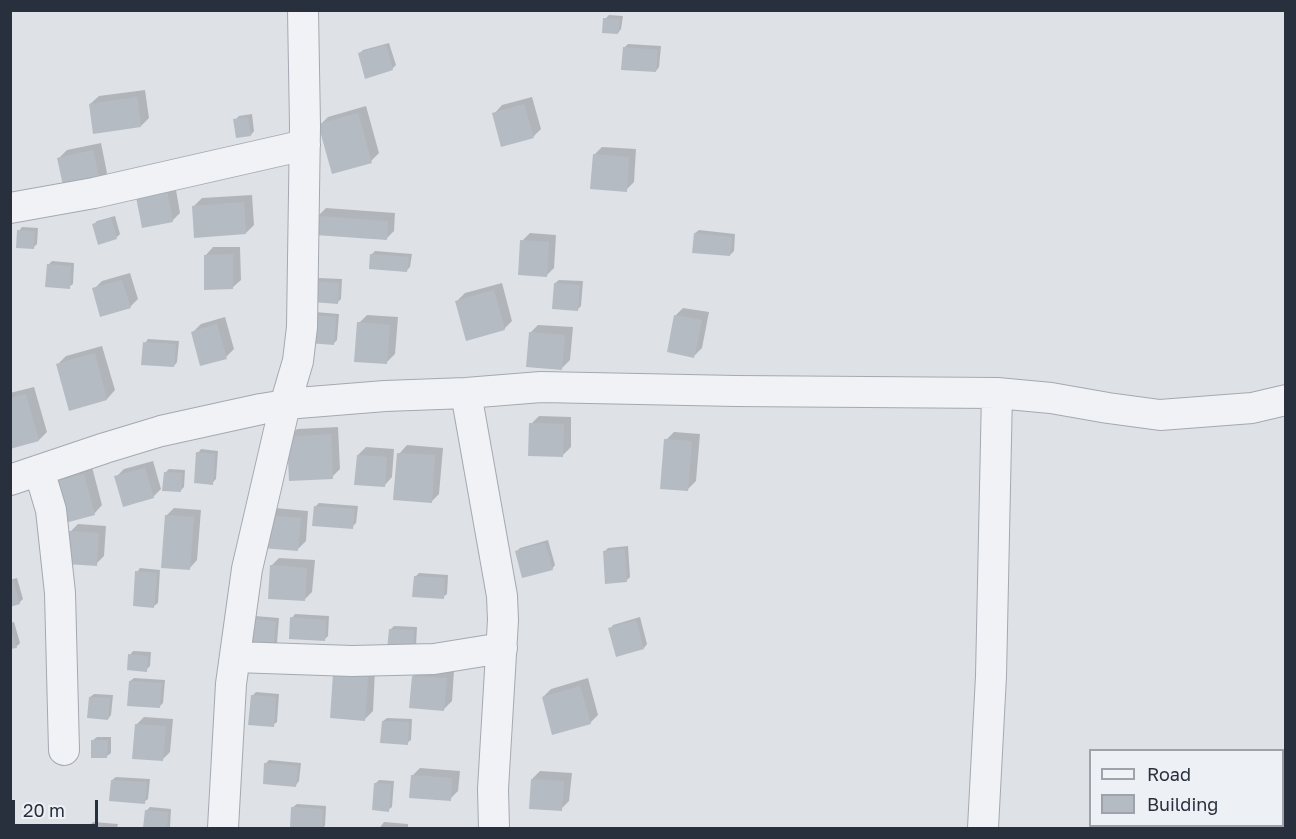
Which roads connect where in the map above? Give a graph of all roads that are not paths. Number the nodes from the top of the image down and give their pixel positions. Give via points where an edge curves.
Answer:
1 (303, 10) edge
2 (305, 145) junction
3 (10, 208) edge
4 (466, 393) junction
5 (996, 393) junction
6 (1286, 400) edge
7 (285, 405) junction
8 (39, 470) junction
9 (10, 480) edge
10 (502, 648) junction
11 (235, 657) junction
12 (64, 750) dead end
13 (223, 828) edge
14 (494, 828) edge
15 (983, 828) edge

1 - 2 street
2 - 3 street
2 - 7 street via 302,327
4 - 5 street via 541,387
4 - 7 street
4 - 10 street via 502,596
5 - 6 street via 1160,415 1252,408
5 - 15 street via 991,676
7 - 8 street via 161,431
7 - 11 street via 247,568
8 - 9 street
8 - 12 street via 51,510 60,592
10 - 11 street via 434,659
10 - 14 street
11 - 13 street

